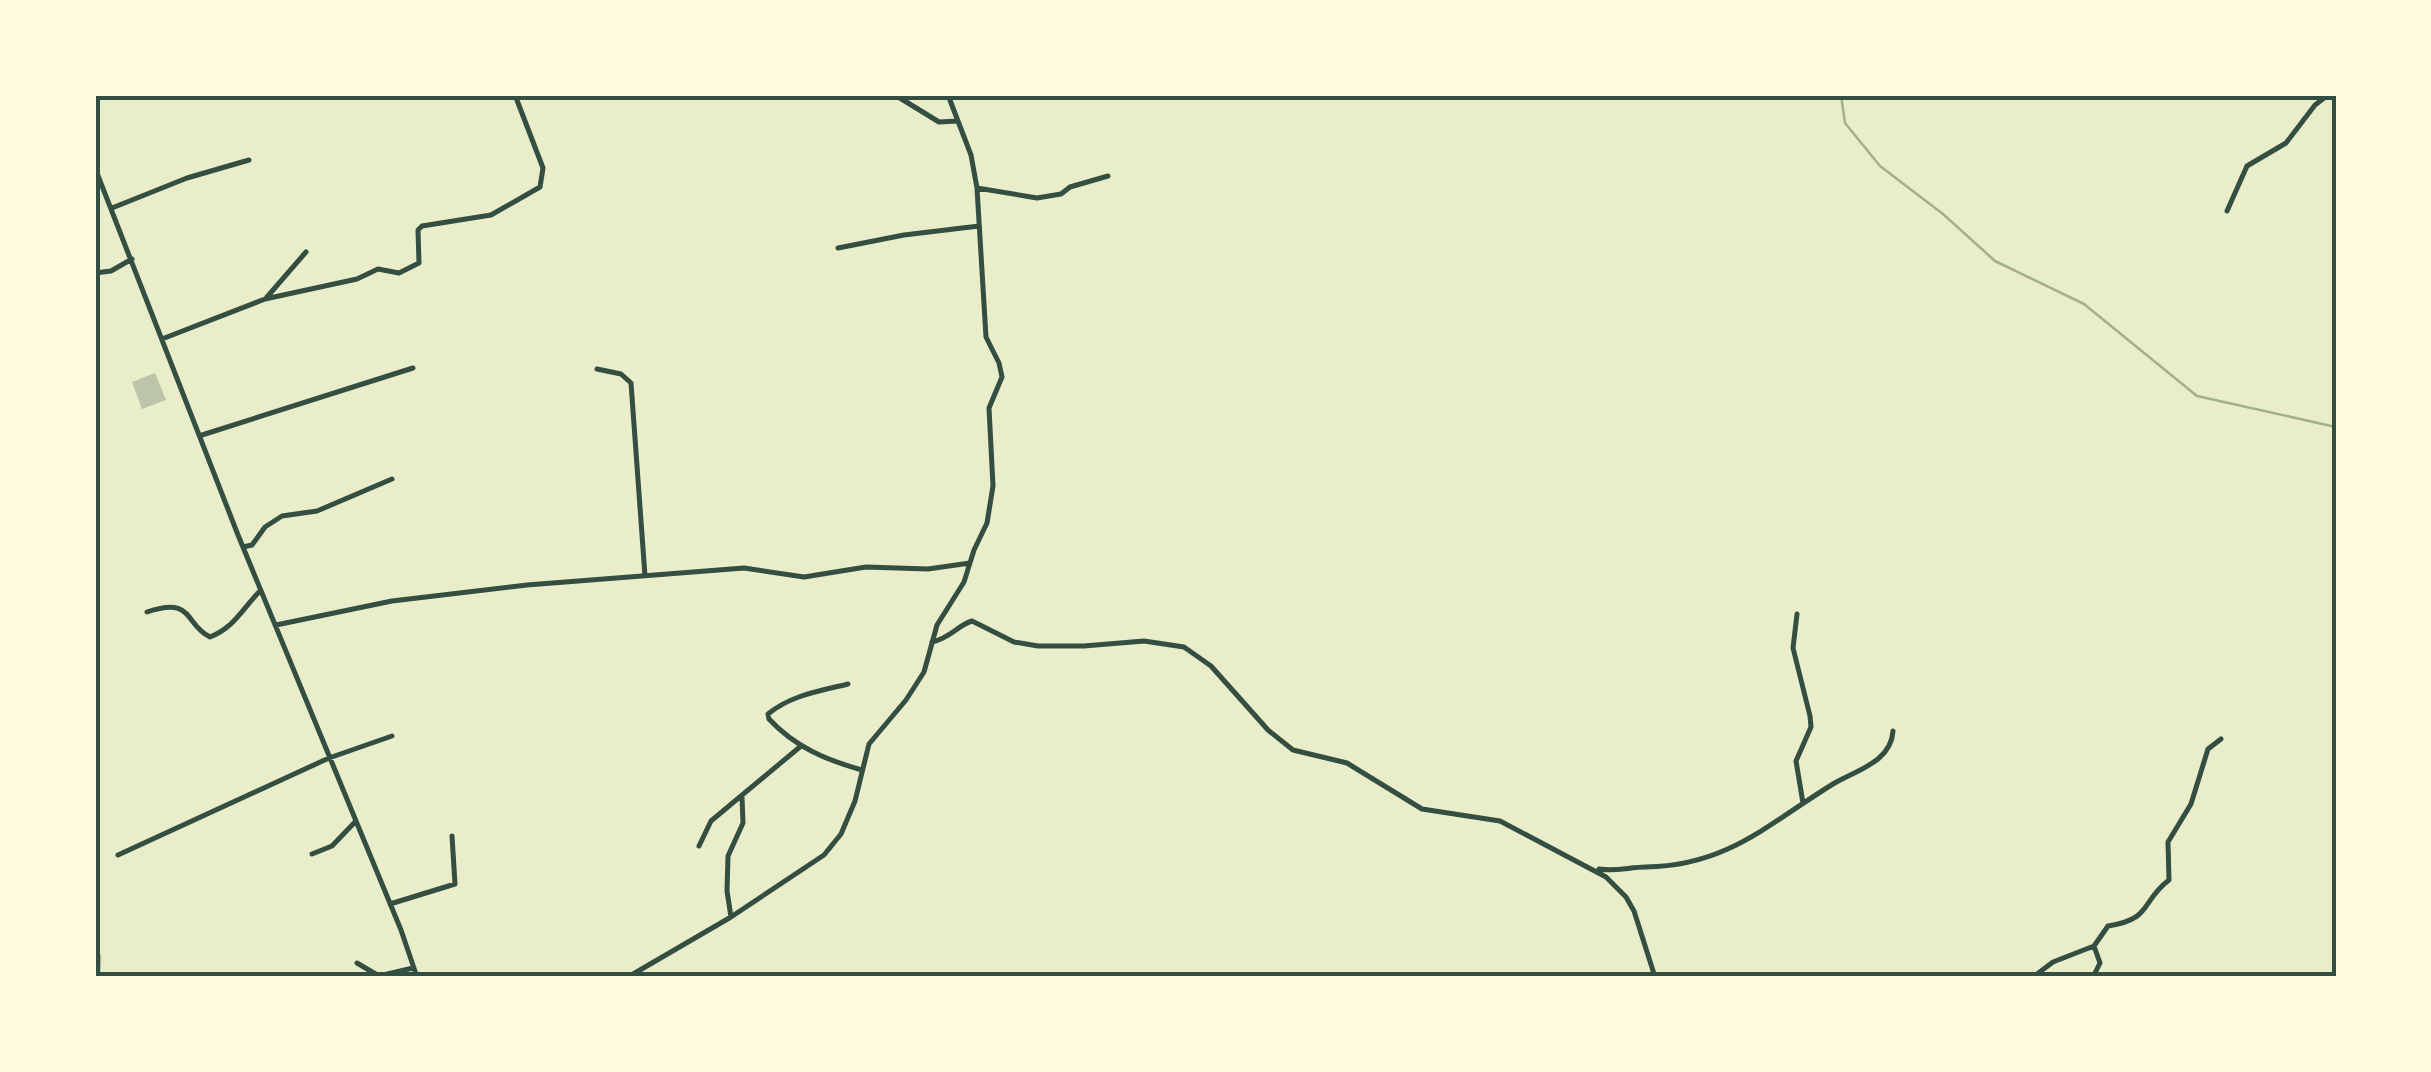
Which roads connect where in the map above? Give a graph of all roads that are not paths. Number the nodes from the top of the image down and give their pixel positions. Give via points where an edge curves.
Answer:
1 (515, 95) edge
2 (894, 95) edge
3 (948, 95) edge
4 (2328, 95) edge
5 (958, 121) junction
6 (249, 160) dead end
7 (95, 168) edge
8 (1108, 176) dead end
9 (977, 188) junction
10 (108, 200) junction
11 (95, 202) edge
12 (112, 208) junction
13 (2226, 210) dead end
14 (979, 226) junction
15 (838, 248) dead end
16 (306, 252) dead end
17 (132, 259) junction
18 (95, 273) edge
19 (264, 299) junction
20 (162, 338) junction
21 (413, 368) dead end
22 (597, 369) dead end
23 (202, 435) junction
24 (392, 479) dead end
25 (243, 547) junction
26 (970, 563) junction
27 (646, 577) junction
28 (261, 590) junction
29 (147, 612) dead end
30 (1797, 614) dead end
31 (276, 625) junction
32 (932, 642) junction
33 (848, 684) dead end
34 (1893, 731) dead end
35 (392, 736) dead end
36 (2221, 739) dead end
37 (800, 746) junction
38 (329, 758) junction
39 (862, 770) junction
40 (742, 797) junction
41 (1803, 803) junction
42 (355, 822) junction
43 (452, 836) dead end
44 (699, 846) dead end
45 (118, 854) dead end
46 (312, 854) dead end
47 (1587, 865) junction
48 (732, 917) junction
49 (400, 930) junction
50 (2094, 946) junction
51 (357, 963) dead end
52 (413, 968) junction
53 (378, 977) edge
54 (417, 977) edge
55 (628, 977) edge
56 (1655, 977) edge
57 (2032, 977) edge
58 (2093, 977) edge

1 - 19 street via 543,168 540,187 490,215 422,226 419,263 402,272 378,269
2 - 5 street via 939,122
3 - 5 street
4 - 13 street via 2286,143 2247,166
5 - 9 street
6 - 12 street
7 - 10 street
8 - 9 street via 1037,198
9 - 14 street
10 - 11 street
10 - 12 street
12 - 17 street
14 - 15 street
14 - 26 street via 986,337 1002,377 989,408 990,512
16 - 19 street
17 - 18 street
17 - 20 street
19 - 20 street
20 - 23 street
21 - 23 street
22 - 27 street via 631,382
23 - 25 street
24 - 25 street via 317,510 282,516
25 - 28 street
26 - 27 street via 812,577 754,568
26 - 32 street
27 - 31 street via 439,594
28 - 29 street via 235,624 214,636 175,608
28 - 31 street
30 - 41 street via 1793,648 1810,716 1796,768
31 - 38 street
32 - 39 street via 924,672 869,744
32 - 47 street via 972,621 1038,646 1144,641 1184,647 1292,750 1347,763 1422,809 1500,822
33 - 37 street via 798,696 768,714
34 - 41 street via 1880,758
35 - 38 street
36 - 50 street via 2208,749 2192,804 2168,842 2170,880 2133,921 2108,926
37 - 39 street
37 - 40 street
38 - 42 street
38 - 45 street
39 - 48 street via 841,834 824,855
40 - 44 street via 711,821
40 - 48 street via 742,823 728,856
41 - 47 street via 1741,846 1685,864 1606,870
42 - 46 street via 332,846
42 - 49 street
43 - 49 street via 457,882 390,904
47 - 56 street via 1626,897
48 - 55 street
49 - 52 street
50 - 57 street
50 - 58 street via 2100,963
51 - 53 street
52 - 53 street
52 - 54 street

